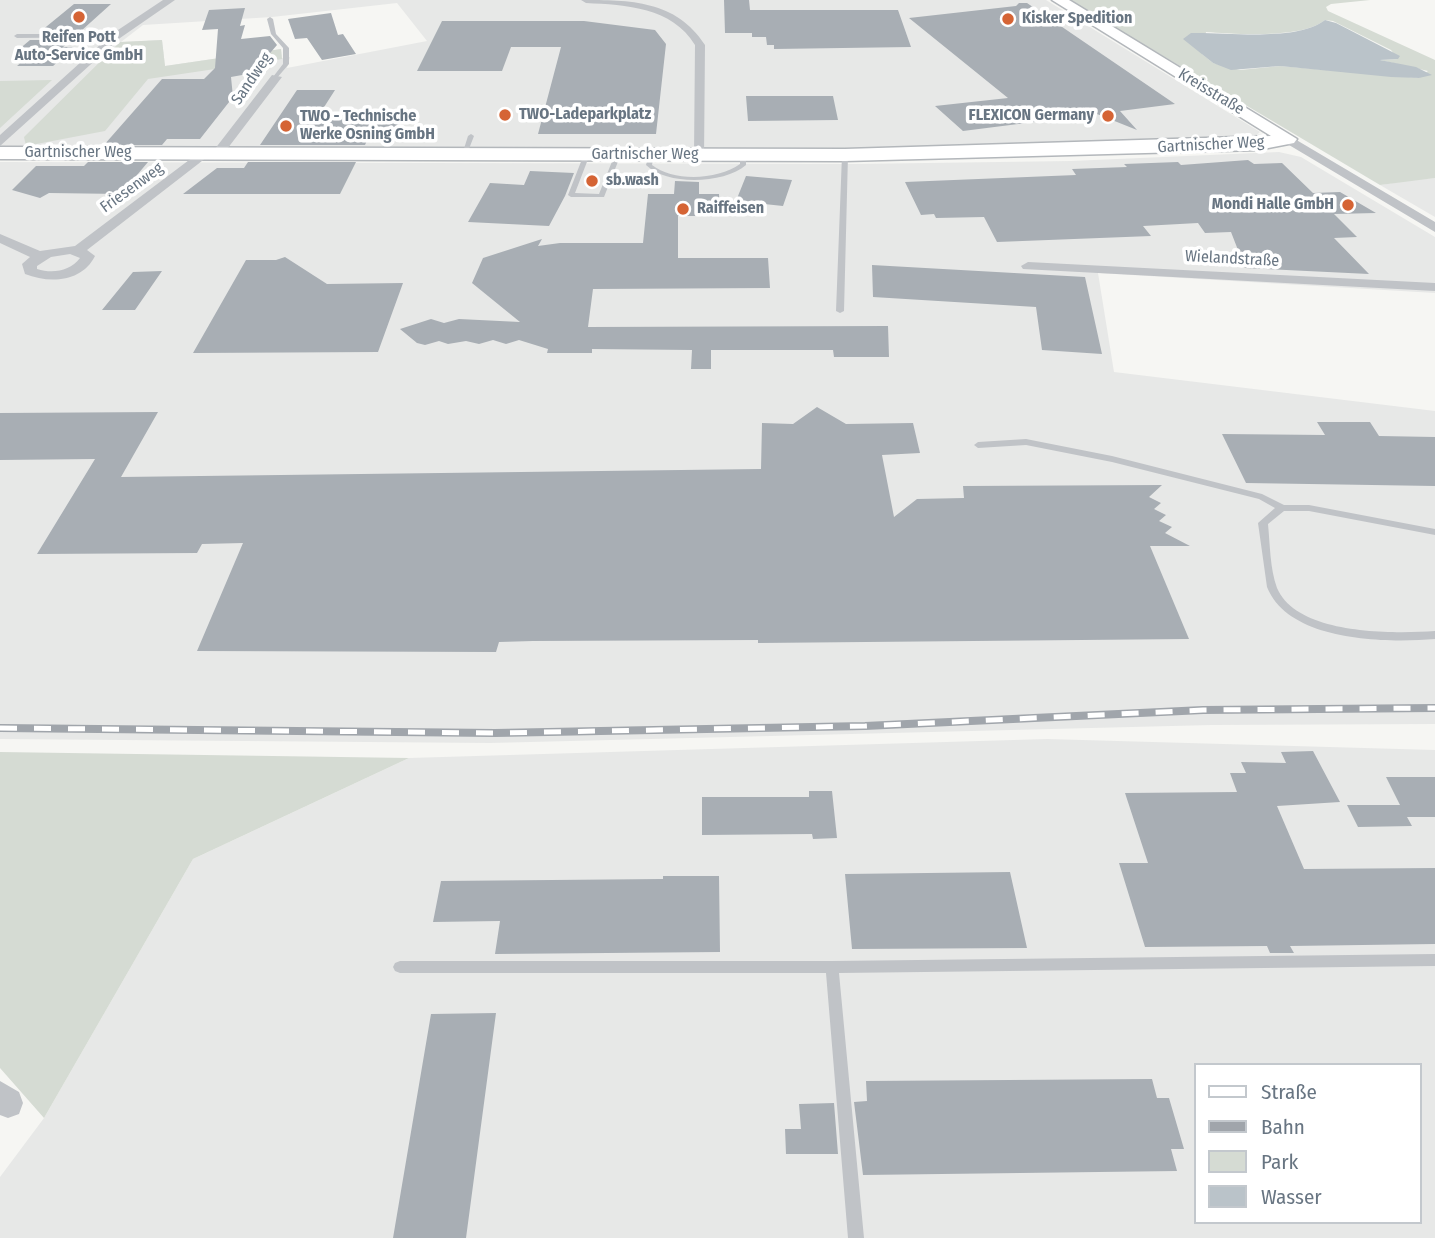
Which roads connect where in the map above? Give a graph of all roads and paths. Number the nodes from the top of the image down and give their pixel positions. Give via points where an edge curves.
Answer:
1 (170, 0) edge
2 (586, 0) edge
3 (1059, 0) edge
4 (270, 19) dead end
5 (17, 36) dead end
6 (116, 36) junction
7 (276, 77) joint
8 (1289, 139) junction
9 (0, 142) edge
10 (0, 153) edge
11 (211, 154) junction
12 (587, 154) junction
13 (618, 154) junction
14 (651, 155) junction
15 (700, 155) junction
16 (743, 155) junction
17 (845, 155) junction
18 (1435, 228) edge
19 (0, 238) edge
20 (78, 250) junction
21 (40, 256) junction
22 (1028, 266) dead end
23 (1435, 287) edge
24 (840, 311) dead end
25 (978, 445) dead end
26 (1282, 508) junction
27 (1435, 532) edge
28 (1435, 635) edge
29 (1435, 960) edge
30 (400, 967) dead end
31 (832, 967) junction
32 (856, 1238) edge

1 - 6 street
2 - 15 street via 649,9 685,24 695,34 700,45
3 - 8 street, Kreisstraße
4 - 7 lane, Sandweg via 274,34 286,48 286,64
5 - 6 lane
6 - 9 street
7 - 11 street, Sandweg
8 - 17 street, Gartnischer Weg via 1258,144
8 - 18 street, Kreisstraße
10 - 11 street, Gartnischer Weg
11 - 12 street, Gartnischer Weg via 467,145
11 - 20 street, Friesenweg
12 - 13 street, Gartnischer Weg
12 - 13 lane via 571,195 602,196
13 - 14 street, Gartnischer Weg
14 - 15 street, Gartnischer Weg
14 - 16 lane via 649,165 657,173 672,176 717,176 739,169
15 - 16 street, Gartnischer Weg
16 - 17 street, Gartnischer Weg
17 - 24 lane
19 - 21 street
20 - 21 street, Friesenweg
20 - 21 street via 87,260 78,269 59,275 30,271 29,264
22 - 23 street, Wielandstraße
25 - 26 lane via 1026,442 1112,459 1262,497
26 - 27 lane via 1309,508
26 - 28 lane via 1263,523 1273,592 1289,608 1317,625 1353,634
29 - 31 lane
30 - 31 lane
31 - 32 lane

